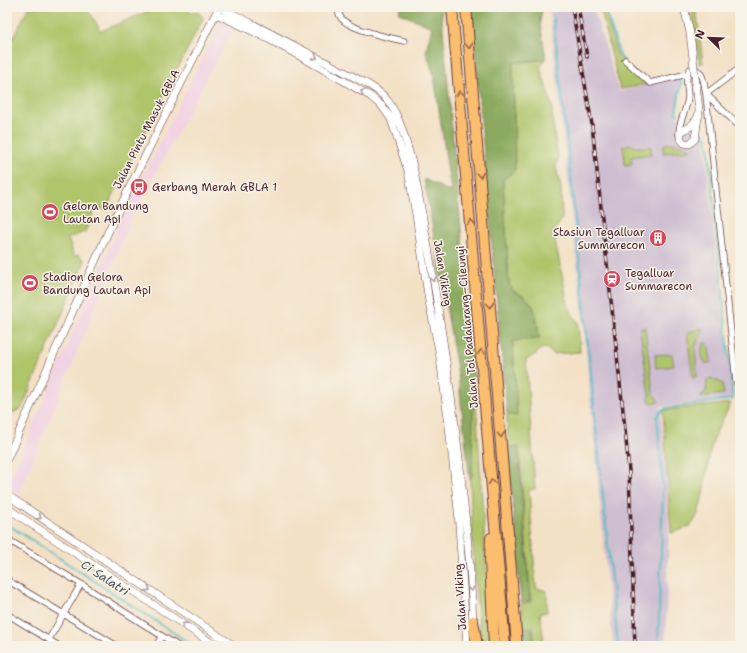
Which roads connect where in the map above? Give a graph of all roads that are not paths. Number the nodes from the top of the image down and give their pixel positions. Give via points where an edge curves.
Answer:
1 (337, 7) edge
2 (452, 7) edge
3 (466, 7) edge
4 (684, 7) edge
5 (218, 9) edge
6 (404, 41) dead end
7 (625, 60) dead end
8 (740, 68) edge
9 (687, 74) junction
10 (706, 94) junction
11 (699, 113) junction
12 (684, 126) junction
13 (740, 127) edge
14 (695, 136) junction
15 (740, 391) edge
16 (7, 459) edge
17 (7, 496) edge
18 (506, 499) junction
19 (494, 500) junction
20 (7, 508) edge
21 (7, 539) edge
22 (7, 580) edge
23 (82, 584) junction
24 (7, 614) edge
25 (64, 614) junction
26 (473, 621) junction
27 (162, 636) junction
28 (49, 640) junction
29 (59, 646) edge
30 (117, 646) edge
31 (156, 646) edge
32 (178, 646) edge
33 (216, 646) edge
34 (234, 646) edge
35 (467, 646) edge
36 (473, 646) edge
37 (477, 646) edge
38 (494, 646) edge
39 (505, 646) edge
40 (517, 646) edge

1 - 6 street via 340,18 348,24
19 -> 2 highway, Jalan Tol Padalarang–Cileunyi
3 -> 18 highway
4 - 11 street, bridge via 690,33
5 - 16 street, Jalan Pintu Masuk GBLA via 119,209
5 -> 26 street, Jalan Viking via 257,26 366,84 387,100 394,109 413,166 445,356 462,484
35 -> 5 street, Jalan Viking via 458,510 439,351 408,171 391,118 370,96
7 - 9 street via 650,83
8 - 10 street
9 - 10 street via 690,69 698,70
9 - 12 street via 688,97
10 - 13 street
10 - 15 street via 736,374
11 - 12 street via 691,126
11 - 14 street
12 - 14 street via 693,131
12 - 14 street via 680,137 682,142 689,144 694,141
17 -> 34 street
18 - 19 highway
18 - 40 highway
19 - 38 highway via 490,559
19 - 39 highway, Jalan Tol Padalarang–Cileunyi
33 -> 20 street
21 - 23 street
22 - 25 street
23 - 25 street
23 - 27 street
24 - 28 street
25 - 28 street
25 - 30 street
26 - 36 street, Jalan Viking
26 - 37 highway
27 - 31 street
27 - 32 street
28 - 29 street

